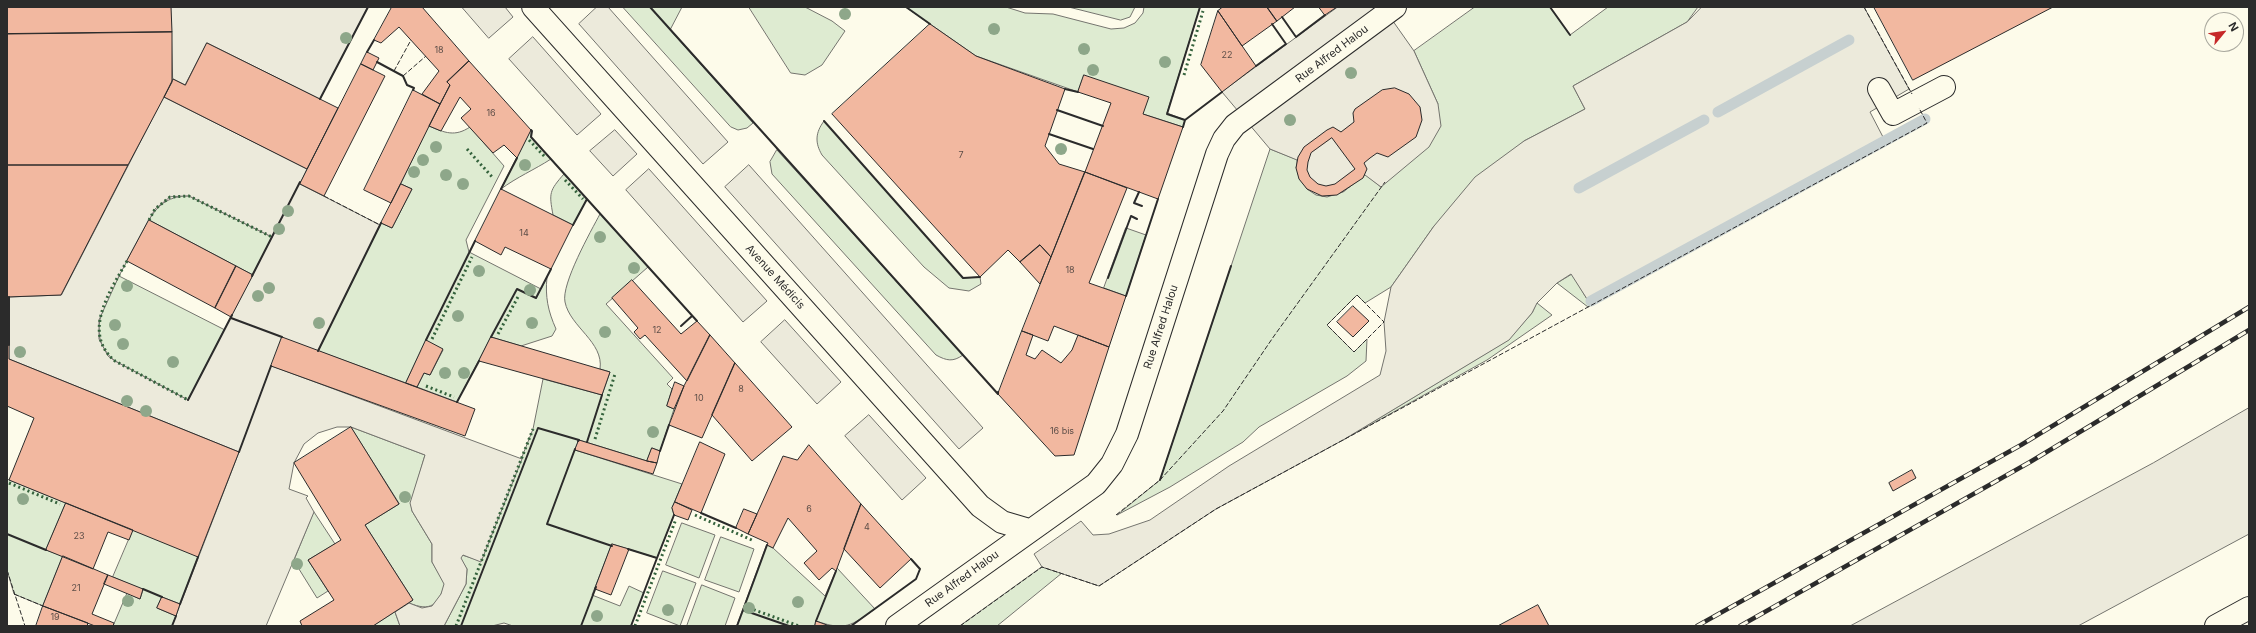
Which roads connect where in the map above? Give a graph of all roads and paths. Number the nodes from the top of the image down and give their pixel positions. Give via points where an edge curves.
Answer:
1 (533, 7) edge
2 (1395, 7) edge
3 (1944, 87) dead end
4 (1879, 89) dead end
5 (1030, 530) junction
6 (2249, 608) edge
7 (897, 626) edge
8 (2216, 626) edge

1 - 5 street, Avenue Médicis via 980,506 1002,522
2 - 5 street, Rue Alfred Halou via 1235,126 1224,139 1127,434 1112,464 1096,484
3 - 4 street via 1893,114
5 - 7 street, Rue Alfred Halou
6 - 8 street

